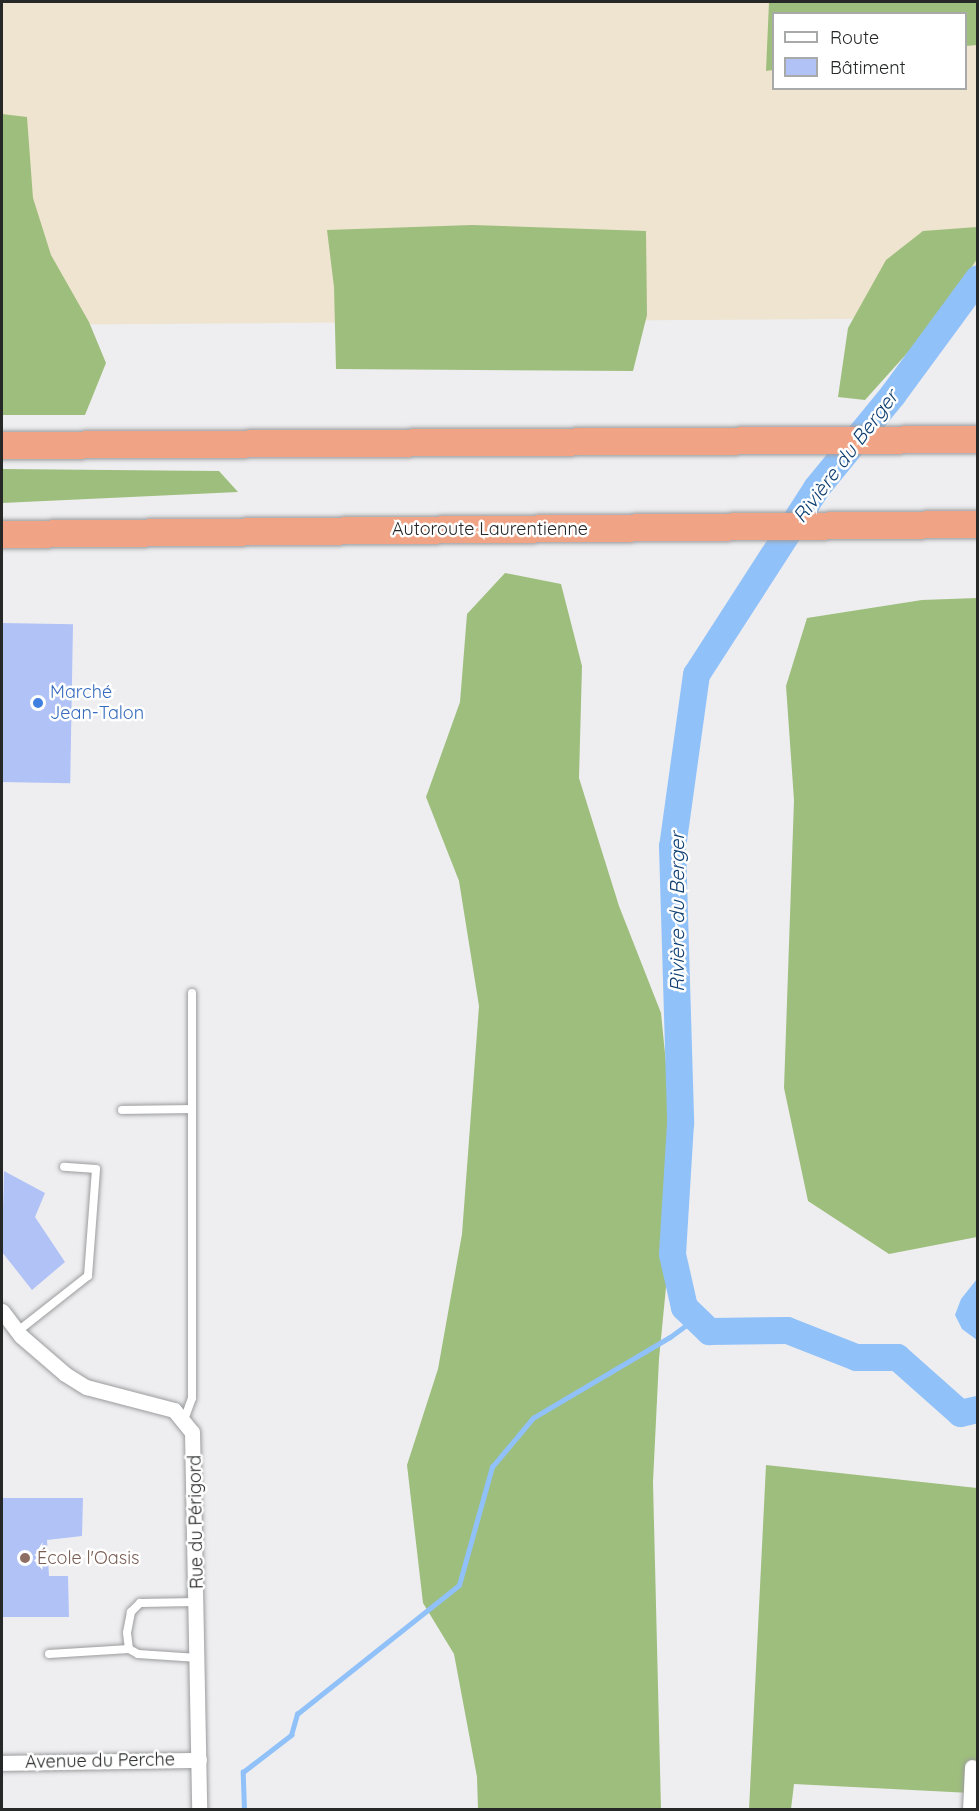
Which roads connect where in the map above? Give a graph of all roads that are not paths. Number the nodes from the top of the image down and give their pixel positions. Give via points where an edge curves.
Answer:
1 (978, 439) edge
2 (2, 445) edge
3 (978, 524) edge
4 (2, 534) edge
5 (192, 993) dead end
6 (190, 1109) junction
7 (122, 1110) dead end
8 (63, 1167) dead end
9 (2, 1311) edge
10 (18, 1331) junction
11 (184, 1420) junction
12 (197, 1602) junction
13 (129, 1649) junction
14 (49, 1654) dead end
15 (198, 1658) junction
16 (199, 1760) junction
17 (2, 1763) edge
18 (972, 1767) dead end
19 (199, 1809) edge
20 (970, 1809) edge

1 - 2 highway
3 - 4 highway, Autoroute Laurentienne
5 - 6 lane
6 - 7 lane
6 - 11 lane via 192,1398
8 - 10 lane via 96,1169 88,1276
9 - 10 street
10 - 11 street via 44,1358 87,1387 174,1410
11 - 12 street, Rue du Périgord via 195,1446
12 - 13 lane via 140,1603 128,1622
12 - 15 street, Rue du Périgord
13 - 14 lane
13 - 15 lane
15 - 16 street, Rue du Périgord
16 - 17 street, Avenue du Perche
16 - 19 street, Rue du Périgord
18 - 20 street

